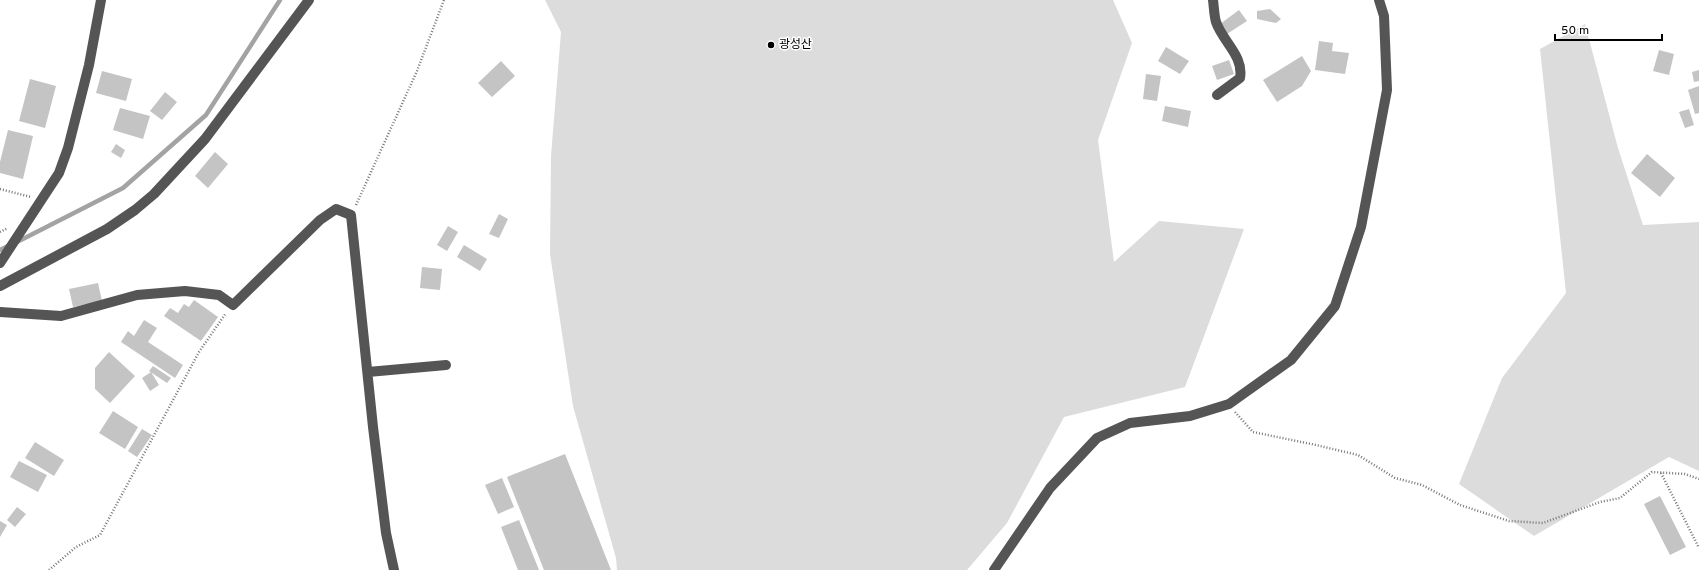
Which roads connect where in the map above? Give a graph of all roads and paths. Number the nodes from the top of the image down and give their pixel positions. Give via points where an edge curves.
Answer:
1 (101, 0) edge
2 (309, 0) edge
3 (444, 0) edge
4 (1213, 0) edge
5 (1379, 0) edge
6 (1217, 95) dead end
7 (0, 189) edge
8 (41, 200) junction
9 (351, 214) junction
10 (2, 260) edge
11 (0, 286) edge
12 (232, 305) junction
13 (0, 312) edge
14 (446, 364) dead end
15 (368, 372) junction
16 (1228, 404) junction
17 (1661, 473) junction
18 (1699, 479) edge
19 (1699, 548) edge
20 (49, 570) edge
21 (394, 570) edge
22 (994, 570) edge

1 - 8 street via 89,65 68,148 59,173
2 - 11 street via 205,139 149,198 107,229
3 - 9 path via 417,71
4 - 6 street via 1216,22 1242,69 1240,78
5 - 16 street via 1384,16 1387,90 1361,227 1335,306 1291,360
7 - 8 path
8 - 10 street
9 - 12 street via 336,209 320,220
9 - 15 street
12 - 13 street via 219,295 185,291 137,295 61,316
12 - 20 path via 199,352 100,535 76,548
14 - 15 street
15 - 21 street via 386,533
16 - 17 path via 1253,432 1358,455 1395,478 1422,485 1460,505 1509,521 1543,523 1600,502 1620,498 1652,472
16 - 22 street via 1190,416 1130,423 1097,438 1050,488
17 - 18 path via 1685,474
17 - 19 path

